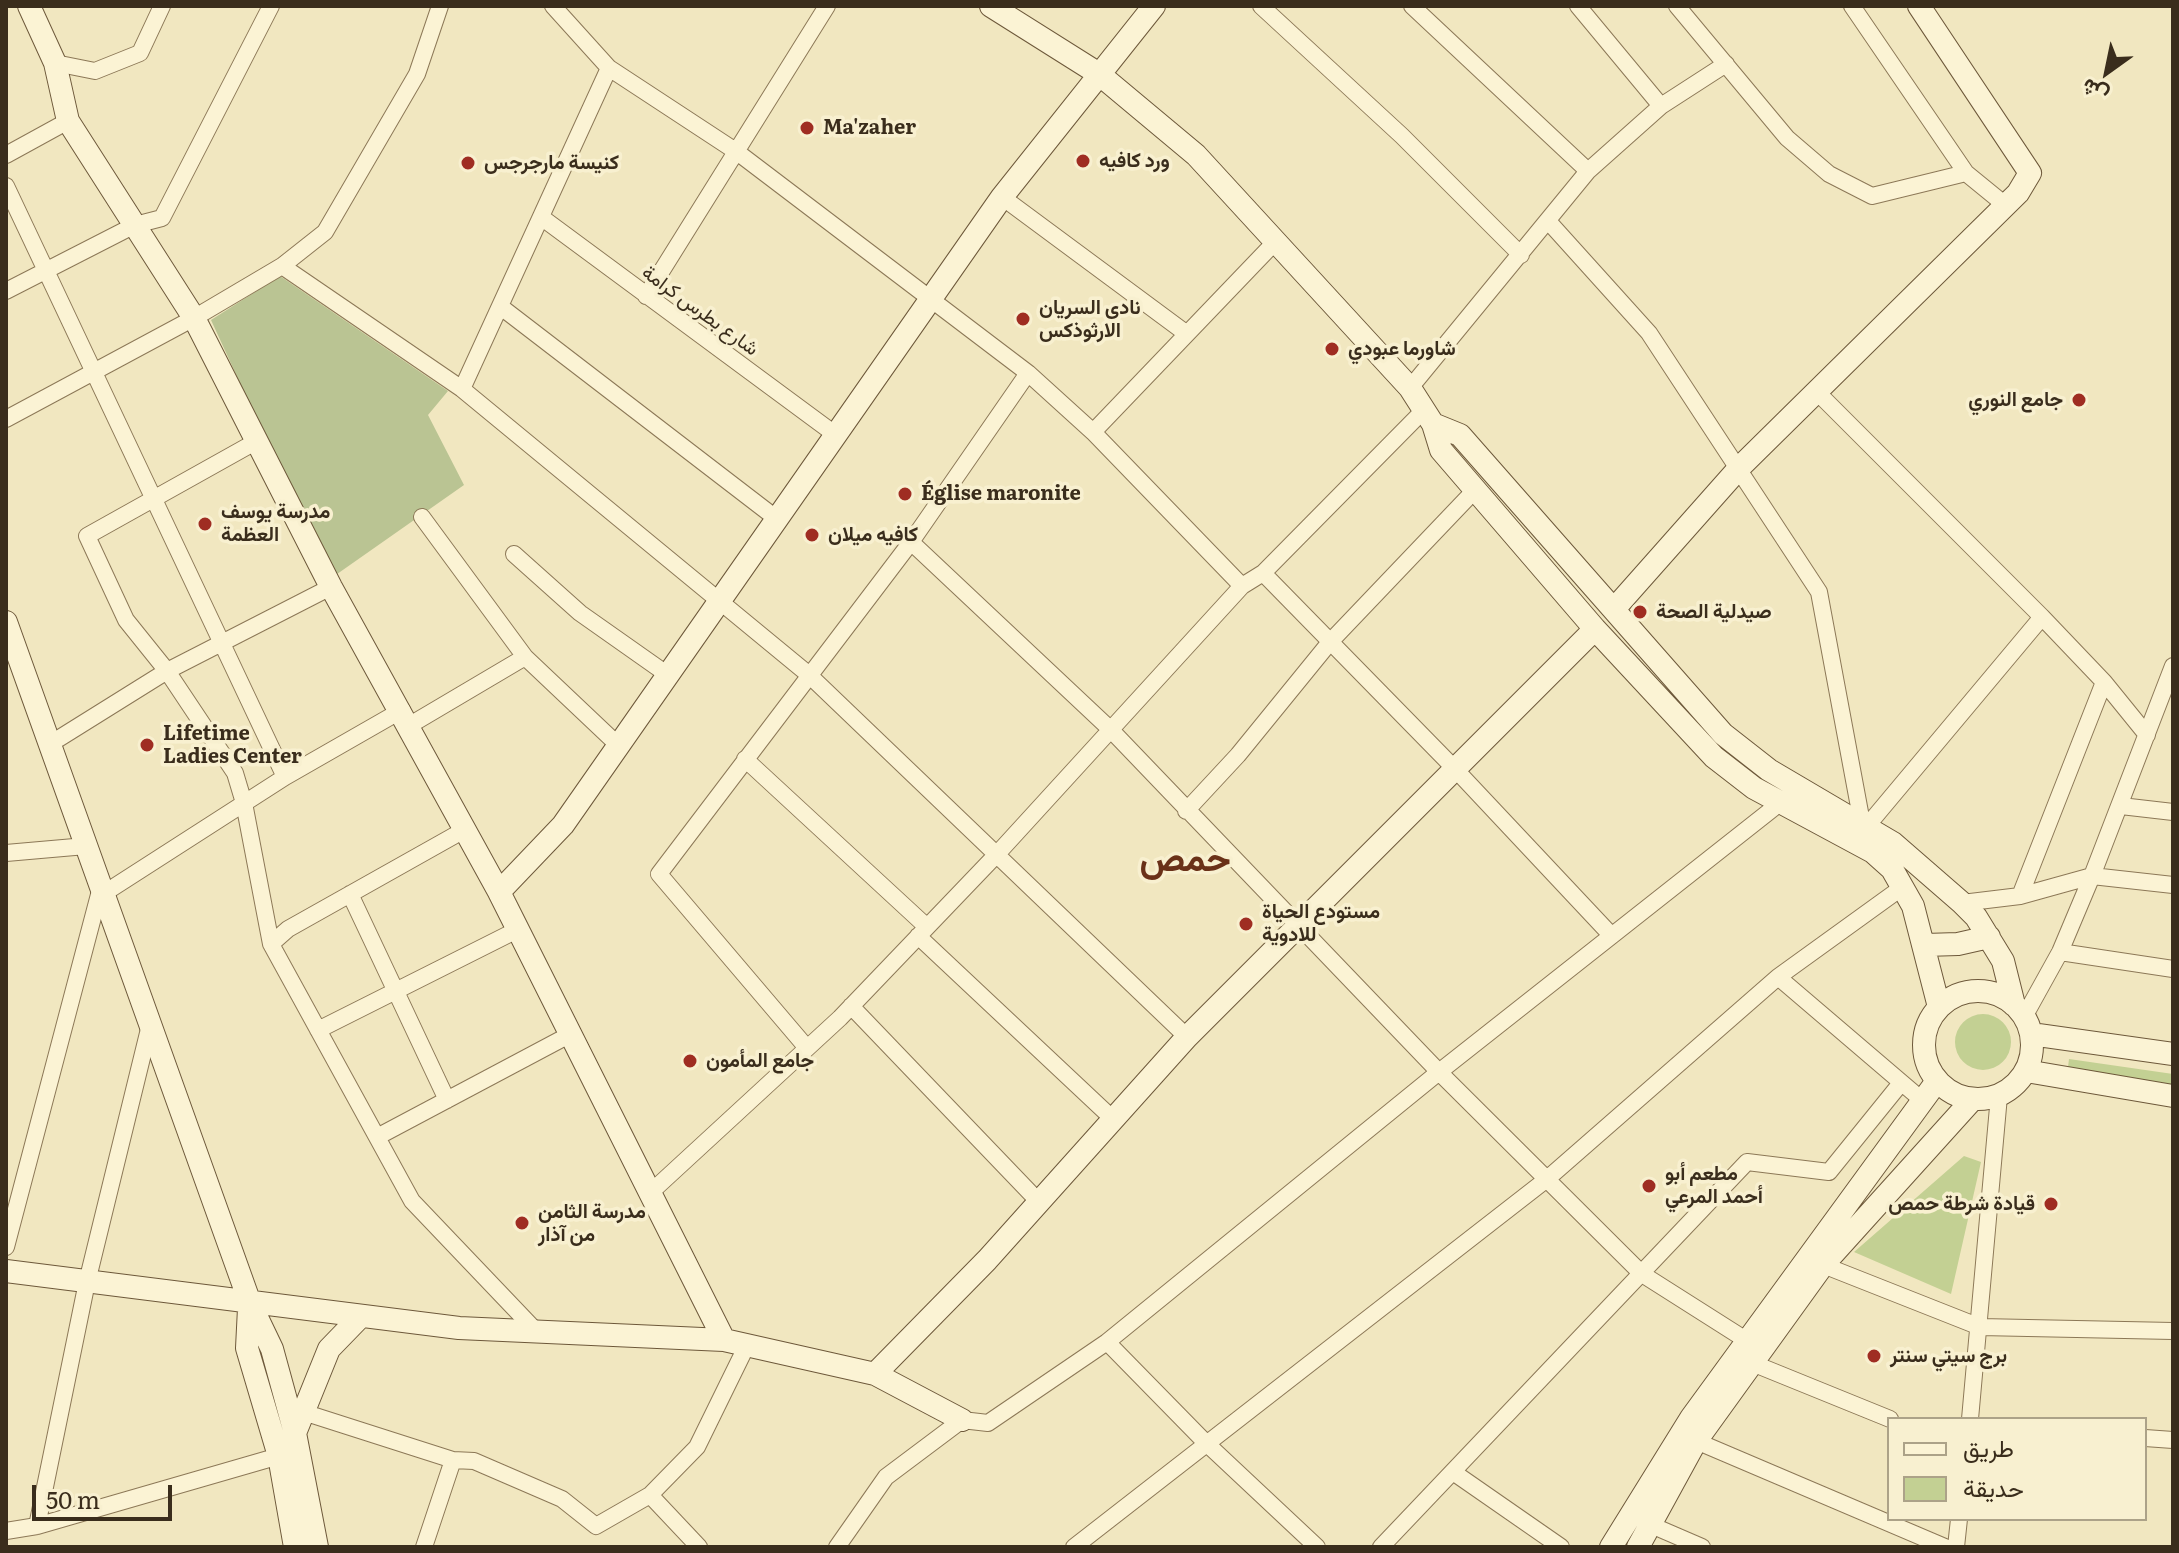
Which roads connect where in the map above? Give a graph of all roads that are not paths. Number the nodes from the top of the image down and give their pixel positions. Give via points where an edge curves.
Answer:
1 (29, 6) edge
2 (162, 6) edge
3 (271, 6) edge
4 (440, 6) edge
5 (553, 6) edge
6 (827, 6) edge
7 (991, 6) edge
8 (1154, 6) edge
9 (1261, 6) edge
10 (1412, 6) edge
11 (1578, 6) edge
12 (1677, 6) edge
13 (1852, 6) edge
14 (1919, 6) edge
15 (55, 63) junction
16 (1726, 64) junction
17 (609, 68) junction
18 (1099, 74) junction
19 (1661, 106) junction
20 (68, 121) junction
21 (737, 152) junction
22 (6, 155) edge
23 (1588, 171) junction
24 (1966, 173) junction
25 (6, 186) edge
26 (1002, 197) junction
27 (2004, 204) junction
28 (541, 217) junction
29 (1548, 221) junction
30 (135, 225) junction
31 (1277, 240) junction
32 (1521, 255) junction
33 (282, 266) junction
34 (46, 272) junction
35 (6, 291) edge
36 (646, 296) junction
37 (930, 299) junction
38 (501, 307) junction
39 (194, 318) junction
40 (1187, 334) junction
41 (92, 372) junction
42 (1028, 373) junction
43 (1410, 388) junction
44 (462, 389) junction
45 (1816, 391) junction
46 (1429, 416) junction
47 (6, 419) edge
48 (1093, 432) junction
49 (836, 435) junction
50 (257, 441) junction
51 (1740, 467) junction
52 (1475, 490) junction
53 (151, 498) junction
54 (422, 517) dead end
55 (777, 519) junction
56 (911, 542) junction
57 (514, 554) dead end
58 (1263, 573) junction
59 (1242, 586) junction
60 (331, 587) junction
61 (719, 602) junction
62 (1615, 608) junction
63 (2042, 617) junction
64 (6, 622) edge
65 (1595, 629) junction
66 (1330, 642) junction
67 (222, 645) junction
68 (12, 657) edge
69 (525, 657) junction
70 (2173, 666) edge
71 (167, 671) junction
72 (808, 674) junction
73 (668, 675) junction
74 (2104, 682) junction
75 (2166, 704) edge
76 (406, 718) junction
77 (1111, 730) junction
78 (2147, 735) junction
79 (50, 744) junction
80 (618, 745) junction
81 (745, 759) junction
82 (1456, 770) junction
83 (285, 777) junction
84 (244, 803) junction
85 (1780, 803) junction
86 (2121, 806) junction
87 (1186, 811) junction
88 (2173, 812) edge
89 (1864, 824) junction
90 (466, 829) junction
91 (86, 846) junction
92 (6, 853) edge
93 (998, 853) junction
94 (2092, 876) junction
95 (2173, 885) edge
96 (1904, 886) junction
97 (102, 890) junction
98 (499, 892) junction
99 (350, 894) junction
100 (2020, 896) junction
101 (1962, 903) junction
102 (1299, 927) junction
103 (517, 930) junction
104 (923, 931) junction
105 (1611, 935) junction
106 (1989, 937) junction
107 (271, 944) junction
108 (1925, 945) junction
109 (2060, 952) junction
110 (2173, 969) edge
111 (1778, 977) junction
112 (396, 991) junction
113 (851, 1006) junction
114 (1939, 1007) junction
115 (2023, 1018) junction
116 (150, 1025) junction
117 (318, 1030) junction
118 (571, 1034) junction
119 (1187, 1037) junction
120 (807, 1048) junction
121 (2173, 1054) edge
122 (2026, 1071) junction
123 (1439, 1072) junction
124 (1937, 1081) junction
125 (1901, 1083) junction
126 (1999, 1096) junction
127 (2173, 1096) edge
128 (447, 1100) junction
129 (1922, 1100) junction
130 (1972, 1100) junction
131 (1114, 1120) junction
132 (377, 1137) junction
133 (1547, 1179) junction
134 (650, 1193) junction
135 (1039, 1202) junction
136 (6, 1247) edge
137 (1823, 1265) junction
138 (6, 1271) edge
139 (1642, 1274) junction
140 (87, 1282) junction
141 (250, 1303) junction
142 (361, 1316) junction
143 (1980, 1327) junction
144 (535, 1330) junction
145 (2173, 1331) edge
146 (724, 1340) junction
147 (1746, 1340) junction
148 (1107, 1342) junction
149 (747, 1345) junction
150 (1752, 1363) junction
151 (875, 1374) junction
152 (1970, 1417) edge
153 (1887, 1418) edge
154 (962, 1420) junction
155 (299, 1423) junction
156 (2147, 1438) edge
157 (2173, 1440) edge
158 (1696, 1441) junction
159 (1205, 1442) junction
160 (279, 1456) junction
161 (453, 1460) junction
162 (1453, 1472) junction
163 (650, 1495) junction
164 (1959, 1521) edge
165 (1651, 1525) junction
166 (37, 1526) junction
167 (6, 1531) edge
168 (1082, 1545) edge
169 (295, 1547) edge
170 (317, 1547) edge
171 (424, 1547) edge
172 (699, 1547) edge
173 (837, 1547) edge
174 (1317, 1547) edge
175 (1381, 1547) edge
176 (1561, 1547) edge
177 (1611, 1547) edge
178 (1638, 1547) edge
179 (1702, 1547) edge
180 (1945, 1547) edge
181 (1956, 1547) edge

1 - 15 main road
2 - 15 street via 140,53 95,71
3 - 30 street via 162,218
4 - 33 street via 417,74 325,232
5 - 17 street
6 - 21 street
7 - 18 main road
8 - 18 main road
9 - 32 street
10 - 23 street
11 - 19 street
12 - 16 street
13 - 24 street
14 - 27 main road via 2030,173
15 - 20 main road
16 - 19 street
16 - 24 street via 1787,138 1829,174 1872,196
17 - 21 street
17 - 28 street
18 - 26 main road
18 - 31 main road via 1196,155
19 - 23 street
20 - 22 street
20 - 30 main road
21 - 36 street
21 - 37 street
23 - 29 street
24 - 27 street
25 - 34 street
26 - 37 main road
26 - 40 street
27 - 45 main road
28 - 36 street, شارع بطرس كرامة
28 - 38 street
29 - 32 street
29 - 51 street via 1649,333
30 - 34 street
30 - 39 main road
31 - 40 street
31 - 43 main road
32 - 43 street
33 - 39 street
33 - 44 street
34 - 35 street
34 - 41 street
36 - 49 street, شارع بطرس كرامة
37 - 42 street
37 - 49 main road
38 - 44 street
38 - 55 street
39 - 41 street
39 - 50 main road
40 - 48 street
41 - 47 street
41 - 53 street
42 - 48 street
42 - 56 street
43 - 46 main road
44 - 61 street
45 - 51 main road
45 - 63 street
46 - 52 main road via 1441,450
46 - 58 street
46 - 62 main road via 1460,435
48 - 59 street
49 - 55 main road
50 - 53 street
50 - 60 main road
51 - 62 main road
51 - 89 street via 1819,592
52 - 65 main road
52 - 66 street
53 - 67 street
53 - 71 street via 87,536 126,620
54 - 69 street
55 - 61 main road
56 - 72 street
56 - 77 street
57 - 73 street via 580,613
58 - 59 street
58 - 66 street
59 - 77 street
60 - 67 street
60 - 76 main road
61 - 72 street
61 - 73 main road
62 - 89 main road via 1703,713 1747,755
63 - 74 street
63 - 89 street
64 - 68 main road
65 - 82 main road
65 - 85 main road via 1714,757
66 - 82 street
66 - 87 street
67 - 71 street
67 - 83 street
68 - 79 main road
69 - 76 street
69 - 80 street
70 - 75 street
71 - 79 street
71 - 84 street via 235,773
72 - 81 street
72 - 93 street
73 - 80 main road
74 - 78 street
74 - 100 street
75 - 78 street
76 - 83 street
76 - 90 main road
77 - 87 street
77 - 93 street
78 - 86 street
79 - 91 main road
80 - 98 main road via 563,825
81 - 104 street
81 - 120 street via 659,874
82 - 102 main road
82 - 105 street
83 - 84 street
84 - 97 street
84 - 107 street
85 - 96 main road via 1873,852
85 - 105 street
86 - 88 street
86 - 94 street
87 - 102 street
89 - 101 main road via 1917,861
90 - 98 main road
90 - 99 street
91 - 92 street
91 - 97 main road
93 - 104 street
93 - 119 street
94 - 95 street
94 - 100 street
94 - 109 street
96 - 108 main road
96 - 111 street
97 - 116 main road
97 - 136 street
98 - 103 main road
99 - 107 street
99 - 112 street
100 - 101 street
101 - 106 main road
102 - 119 main road
102 - 123 street
103 - 112 street
103 - 118 main road
104 - 113 street
104 - 131 street
105 - 123 street
106 - 108 main road
106 - 115 main road
107 - 117 street
108 - 114 main road
109 - 110 street
109 - 115 street
111 - 125 street
111 - 133 street
112 - 117 street
112 - 128 street
113 - 120 street
113 - 135 street
114 - 115 main road via 1956,995 1976,991 1996,994
114 - 124 main road via 1923,1043
115 - 121 main road
115 - 122 main road via 2032,1053
116 - 140 street
116 - 141 main road
117 - 132 street
118 - 128 street
118 - 134 main road
119 - 131 main road
120 - 134 street
122 - 126 main road
122 - 127 main road
123 - 133 street
123 - 148 street
124 - 129 main road
124 - 130 main road
125 - 129 street
125 - 139 street via 1829,1172 1747,1162
126 - 130 main road
126 - 143 street
128 - 132 street
129 - 147 main road
130 - 137 main road
131 - 135 main road
132 - 144 street via 412,1201
133 - 139 street
133 - 159 street
134 - 146 main road
135 - 151 main road
137 - 143 street
137 - 150 main road
138 - 140 main road
139 - 147 street
139 - 162 street
140 - 141 main road
140 - 166 street
141 - 142 main road
141 - 155 main road
141 - 160 main road via 247,1348
142 - 144 main road via 459,1328
142 - 155 main road via 329,1349
143 - 145 street
143 - 152 street
144 - 146 main road
146 - 149 main road
147 - 177 main road
148 - 154 street via 988,1423
148 - 159 street
149 - 151 main road
149 - 163 street via 697,1447
150 - 153 street
150 - 158 main road
151 - 154 main road
154 - 173 street via 886,1477
155 - 161 street
155 - 170 main road
156 - 157 street
158 - 165 main road
158 - 180 street
159 - 168 street
159 - 174 street
160 - 166 street
160 - 169 main road
161 - 163 street via 474,1461 562,1499 596,1526
161 - 171 street
162 - 175 street
162 - 176 street
163 - 172 street
164 - 181 street
165 - 178 main road
165 - 179 street
166 - 167 street

